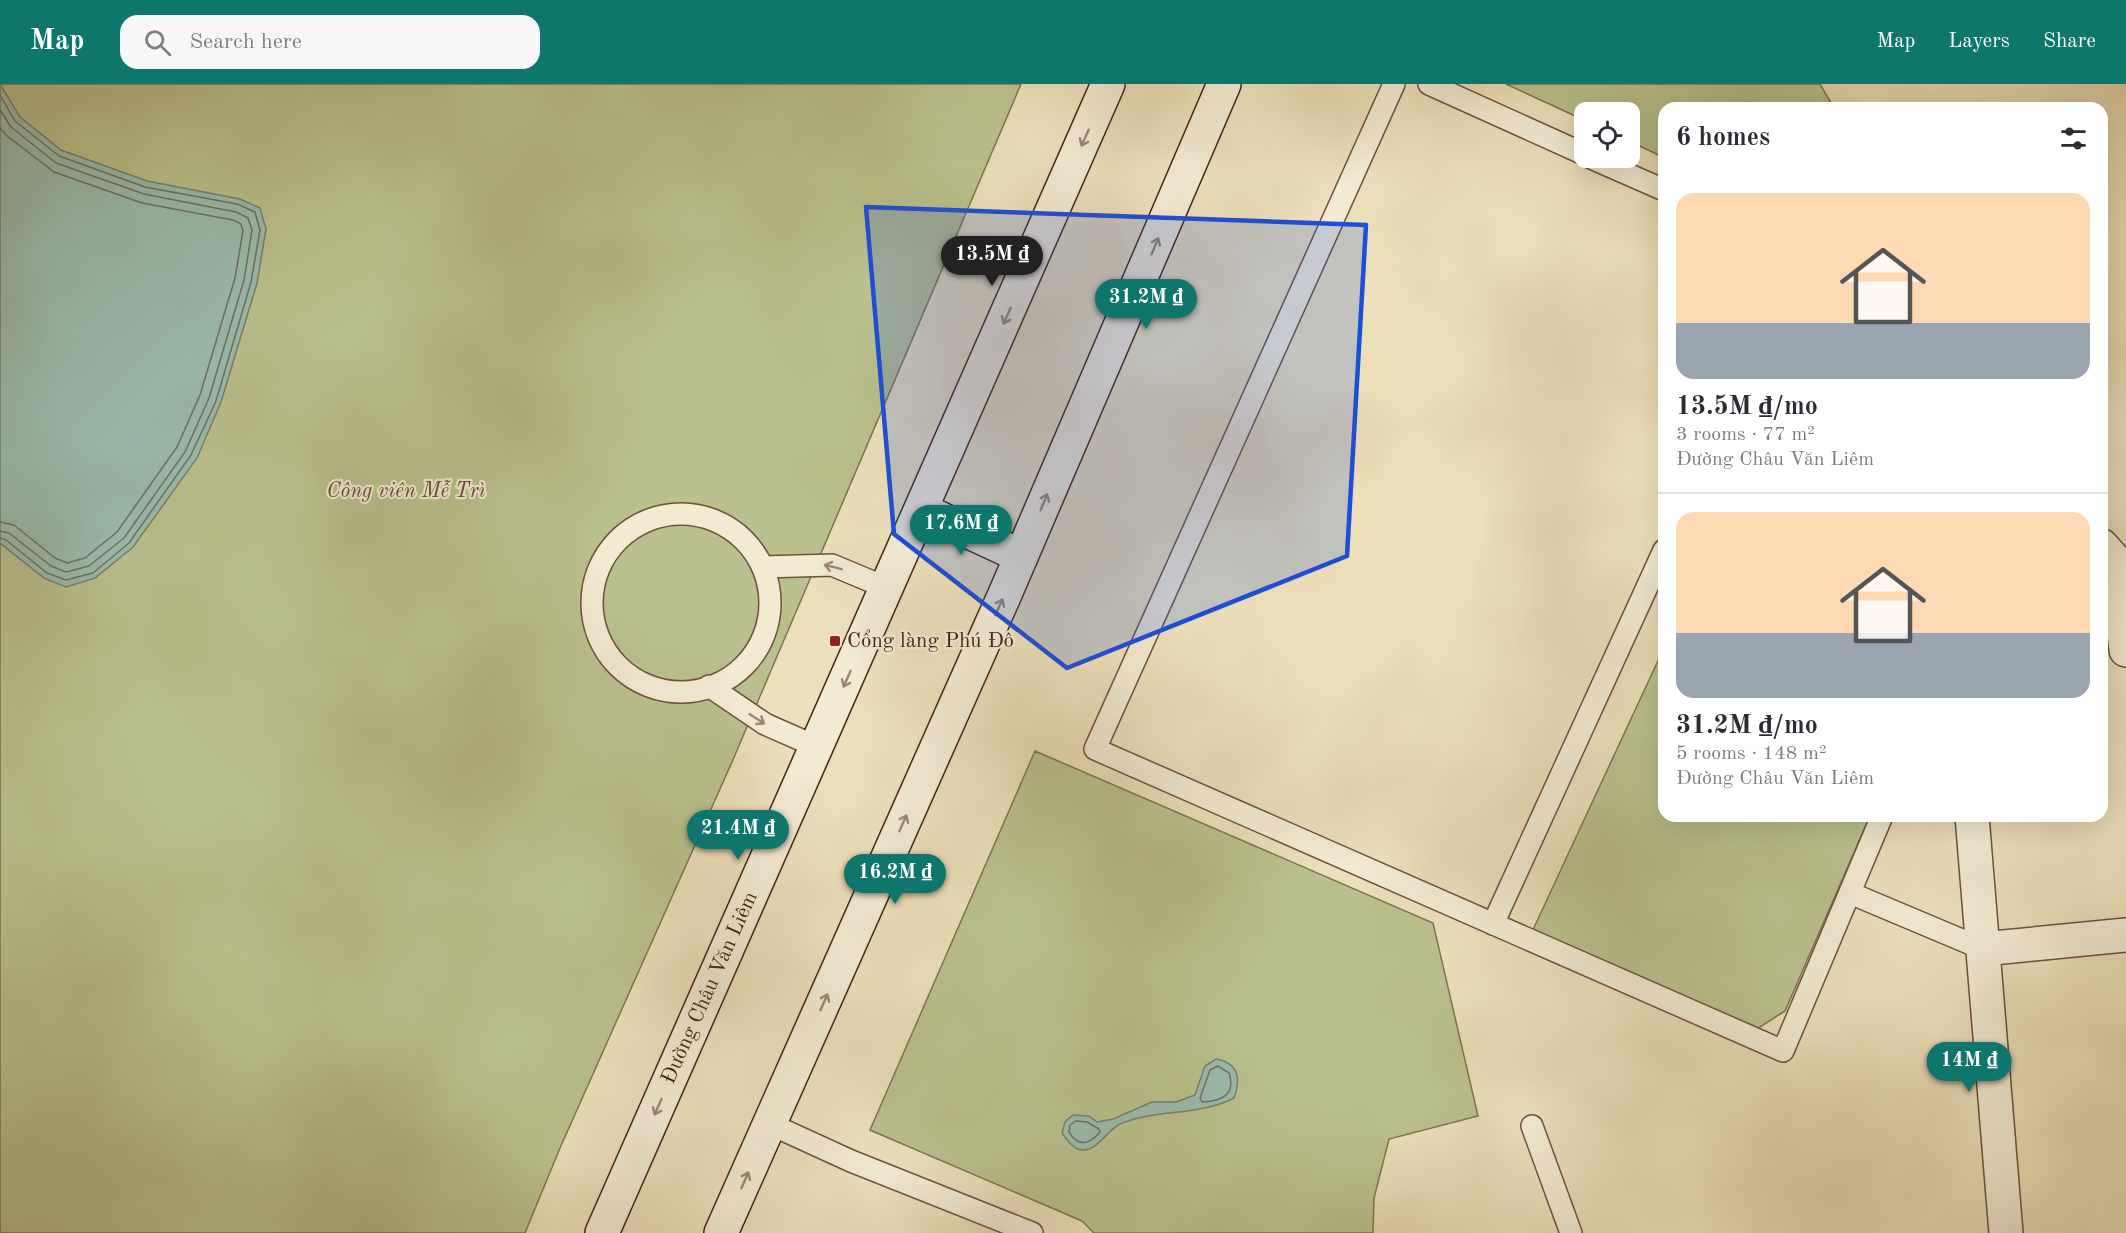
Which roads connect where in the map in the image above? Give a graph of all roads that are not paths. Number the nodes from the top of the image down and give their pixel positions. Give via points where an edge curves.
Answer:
1 (1108, 84) edge
2 (1224, 84) edge
3 (1394, 84) edge
4 (1429, 84) edge
5 (1574, 149) edge
6 (1614, 168) edge
7 (1658, 187) edge
8 (922, 510) junction
9 (2108, 553) edge
10 (1021, 556) junction
11 (1658, 563) edge
12 (763, 567) junction
13 (888, 588) junction
14 (2126, 650) edge
15 (709, 686) junction
16 (818, 747) junction
17 (1880, 822) edge
18 (1972, 822) edge
19 (1850, 893) junction
20 (1493, 924) junction
21 (2126, 935) edge
22 (1983, 949) junction
23 (770, 1124) junction
24 (1532, 1126) dead end
25 (602, 1233) edge
26 (721, 1233) edge
27 (1032, 1233) edge
28 (1571, 1233) edge
29 (2007, 1233) edge

1 -> 8 main road, Đường Châu Văn Liêm
10 -> 2 main road
3 - 20 lane via 1095,749
4 - 5 lane
6 - 7 lane
8 - 10 main road
8 - 13 main road, Đường Châu Văn Liêm
9 - 14 main road via 2116,562
23 -> 10 main road
11 - 20 lane
13 -> 12 lane via 832,565
12 - 15 lane via 770,589 769,618 759,646 741,669
12 - 15 lane via 743,538 719,521 691,514 661,515 634,527 611,546 596,572 591,602 596,631 609,657 631,678 658,689 688,692
13 -> 16 main road, Đường Châu Văn Liêm
15 -> 16 lane via 765,724
16 -> 25 main road, Đường Châu Văn Liêm
17 - 19 lane
18 - 22 main road
19 - 20 lane via 1783,1051
19 - 22 lane
21 - 22 main road
22 - 29 main road
26 -> 23 main road
23 - 27 lane via 851,1161
24 - 28 lane

